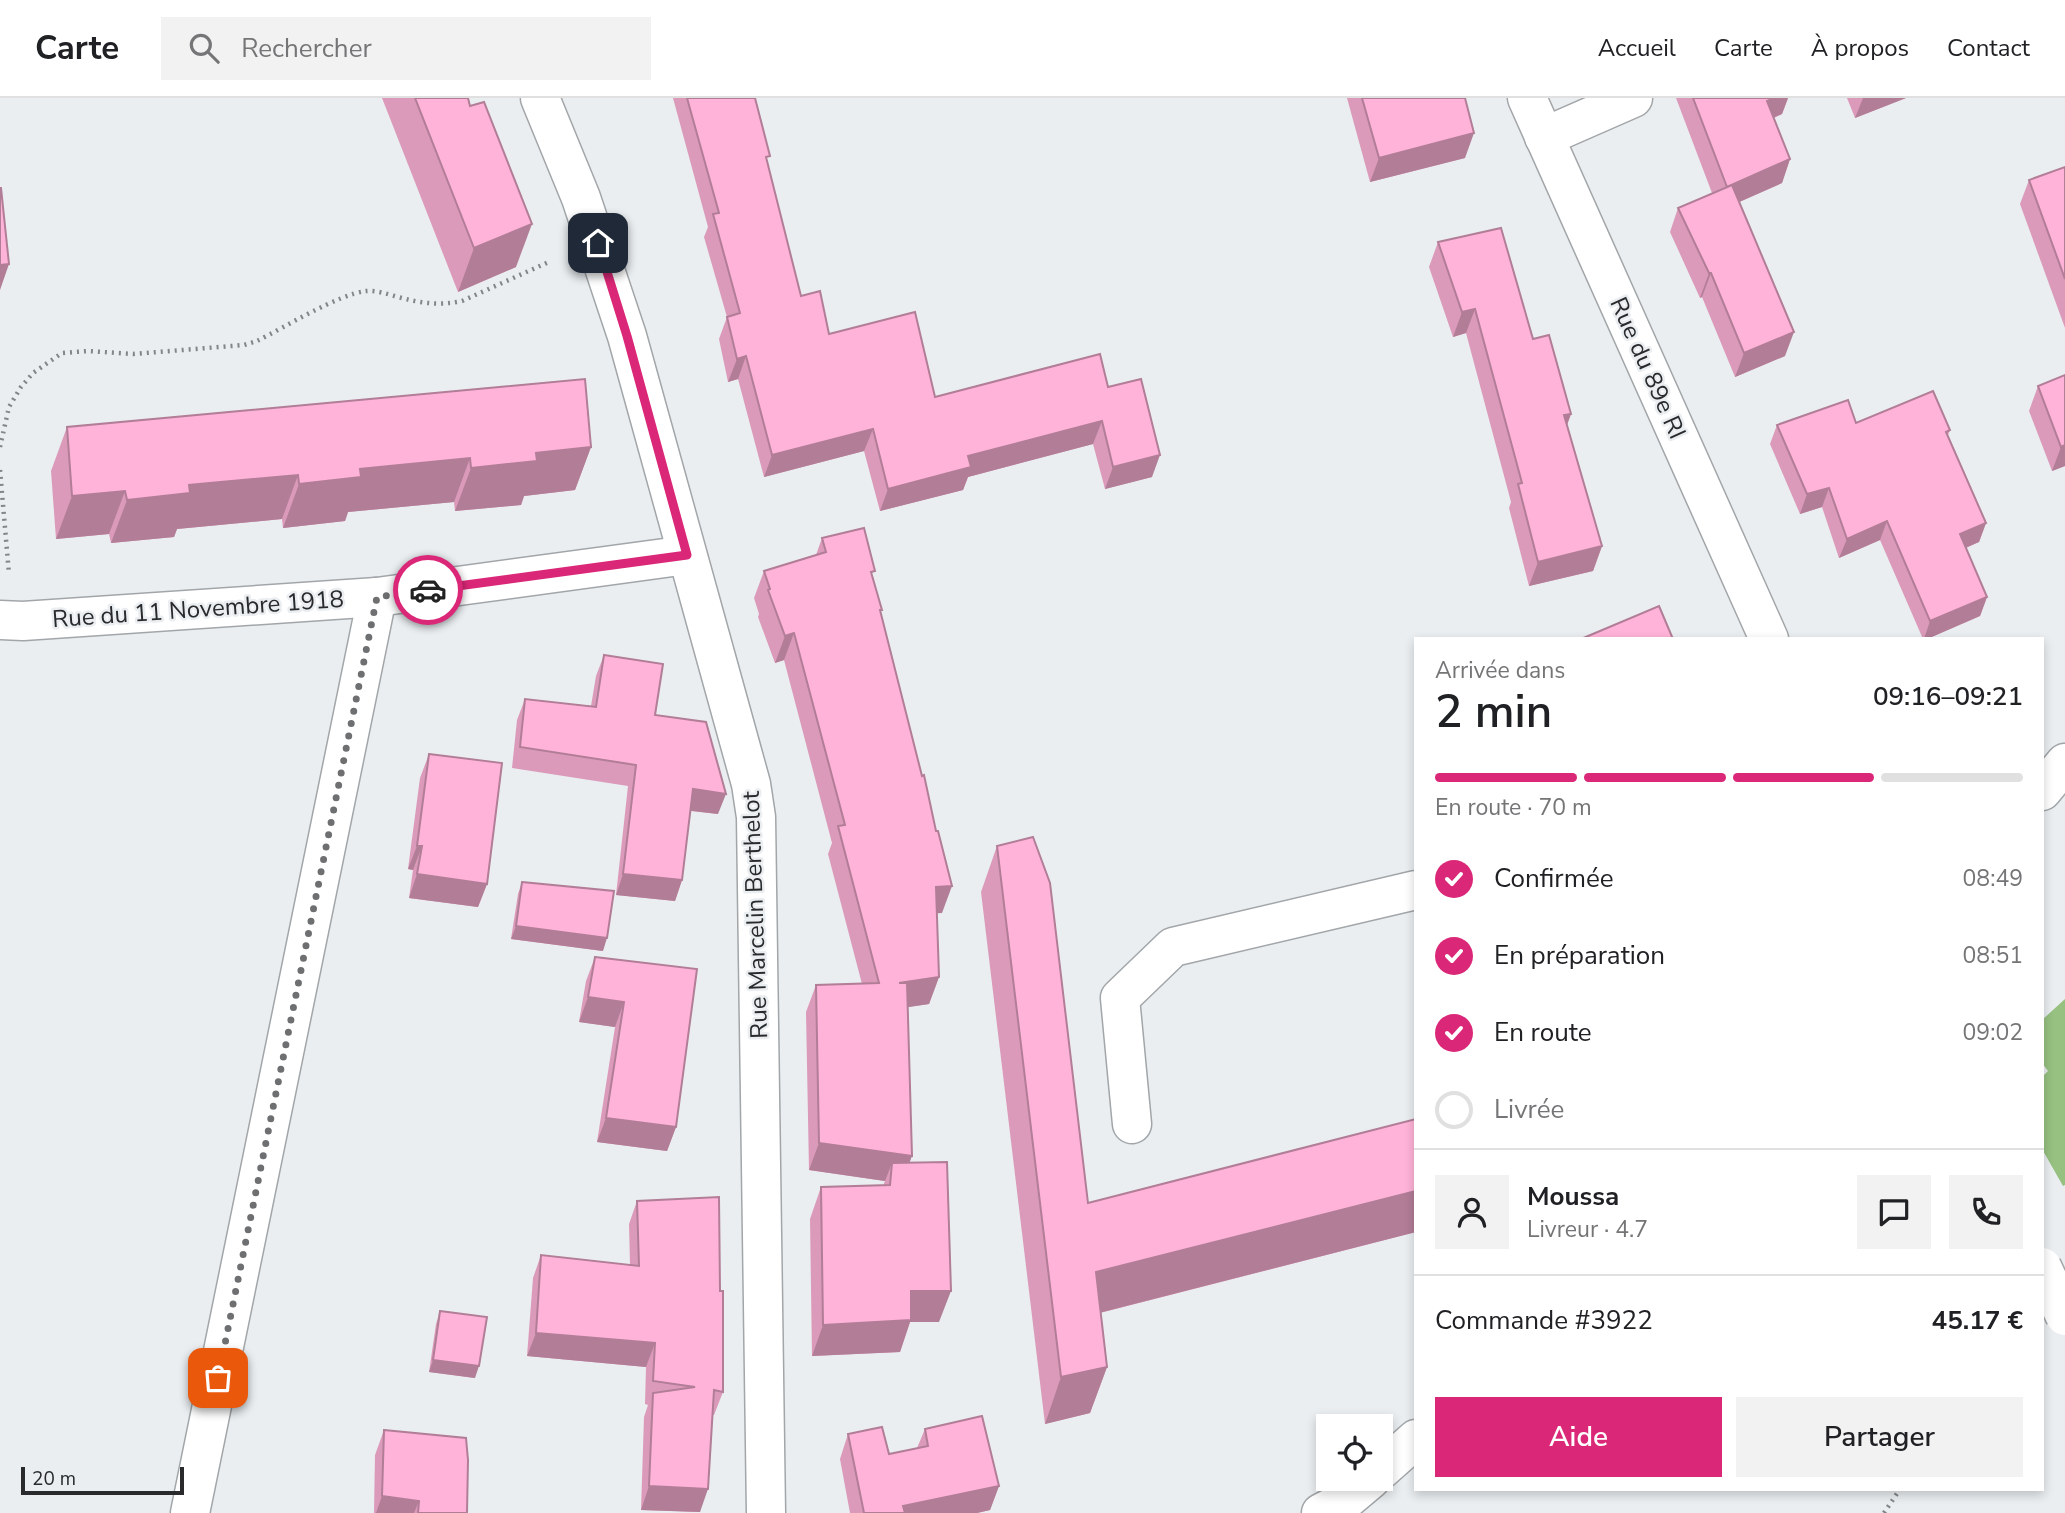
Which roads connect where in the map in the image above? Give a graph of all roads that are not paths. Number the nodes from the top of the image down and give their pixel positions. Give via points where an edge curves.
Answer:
1 (540, 98) edge
2 (1527, 98) edge
3 (1633, 98) edge
4 (1544, 137) junction
5 (687, 555) junction
6 (377, 597) junction
7 (7, 620) edge
8 (1768, 637) edge
9 (2065, 763) edge
10 (2044, 789) edge
11 (1414, 891) edge
12 (1132, 1124) dead end
13 (2044, 1271) edge
14 (2065, 1316) edge
15 (1414, 1441) edge
16 (1393, 1459) edge
17 (1357, 1491) edge
18 (190, 1513) edge
19 (766, 1513) edge
20 (1321, 1513) edge

1 - 5 street, Rue Marcelin Berthelot via 598,243
2 - 4 street, Rue du 89e RI
3 - 4 street
4 - 8 street, Rue du 89e RI
5 - 6 street, Rue du 11 Novembre 1918
5 - 19 street, Rue Marcelin Berthelot via 751,783 756,817
6 - 7 street, Rue du 11 Novembre 1918
6 - 18 street
9 - 10 street
11 - 12 street via 1173,947 1120,998
13 - 14 street, bridge
15 - 16 street
17 - 20 street

